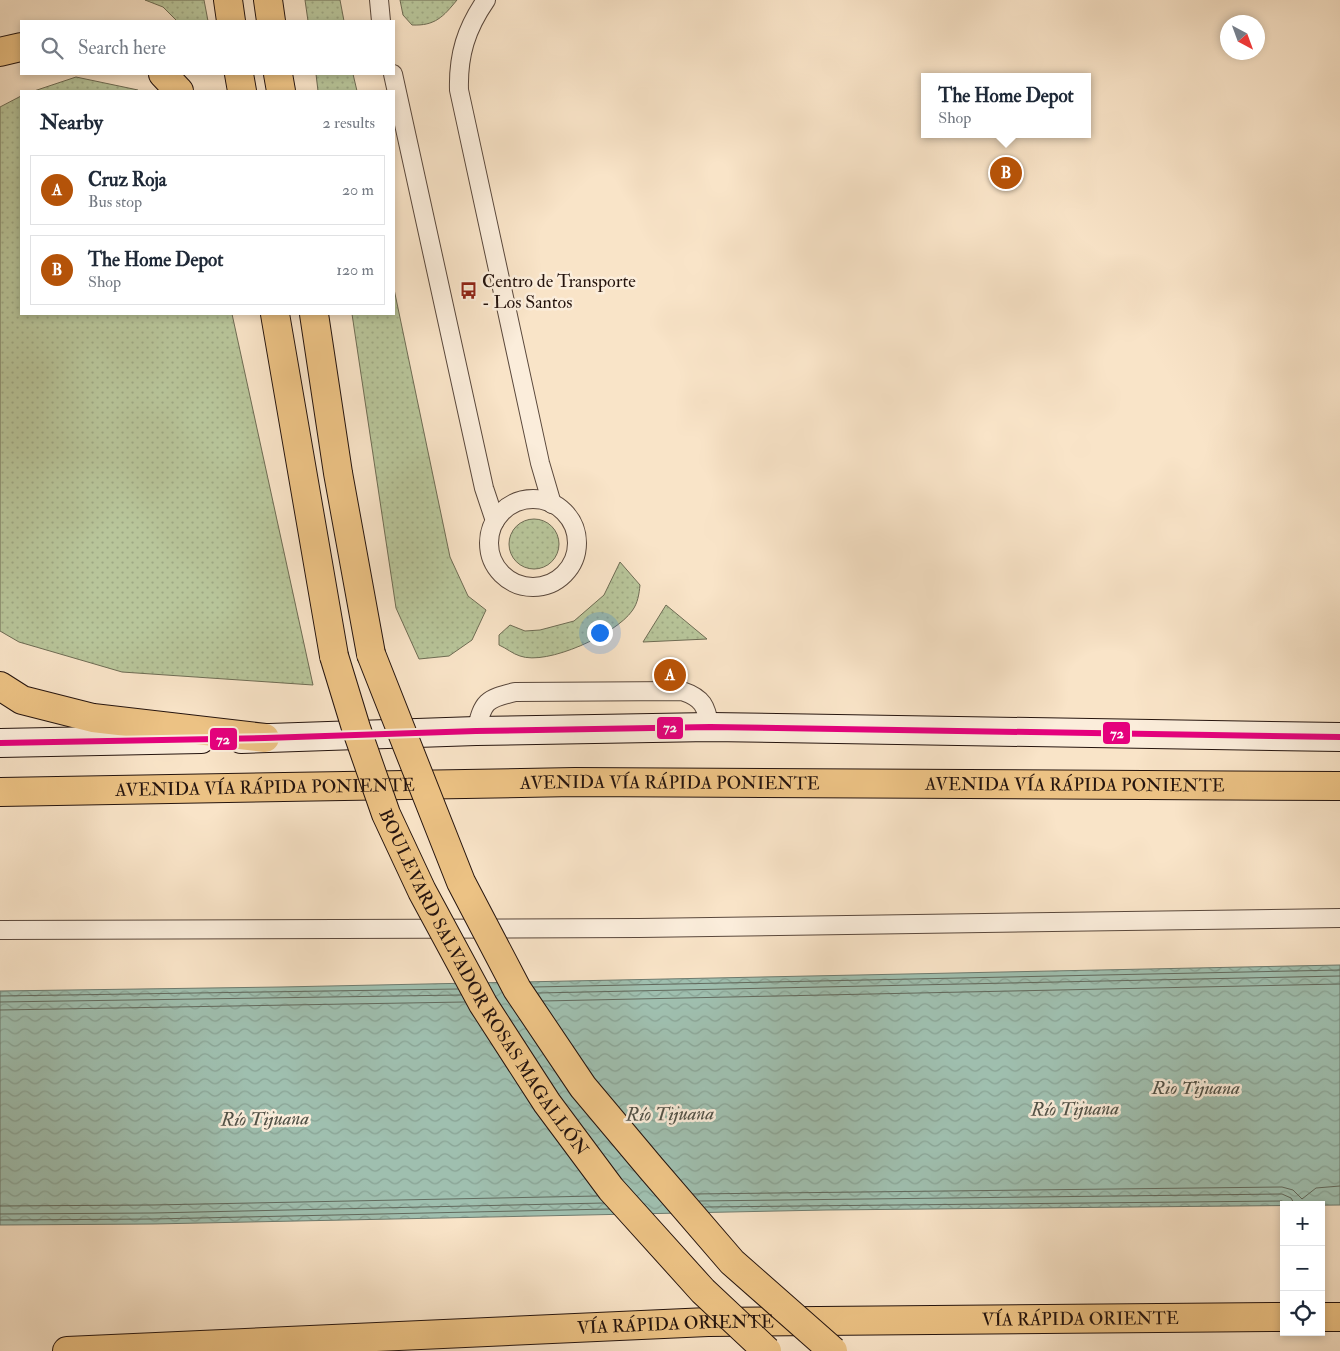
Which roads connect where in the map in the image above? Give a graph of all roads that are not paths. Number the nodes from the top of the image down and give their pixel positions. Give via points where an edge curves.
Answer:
1 (228, 0) edge
2 (268, 0) edge
3 (379, 0) edge
4 (486, 0) edge
5 (232, 20) edge
6 (271, 20) edge
7 (381, 20) edge
8 (20, 47) edge
9 (0, 52) edge
10 (164, 75) edge
11 (239, 75) edge
12 (278, 75) edge
13 (393, 75) edge
14 (178, 90) edge
15 (242, 90) edge
16 (281, 90) edge
17 (275, 315) edge
18 (314, 315) edge
19 (552, 504) junction
20 (495, 521) junction
21 (0, 686) edge
22 (710, 728) junction
23 (476, 731) junction
24 (1340, 737) edge
25 (265, 738) junction
26 (0, 743) edge
27 (1340, 786) edge
28 (0, 792) edge
29 (1340, 918) edge
30 (0, 930) edge
31 (1280, 1317) edge
32 (1325, 1317) edge
33 (1340, 1317) edge
34 (67, 1351) edge
35 (767, 1351) edge
36 (832, 1351) edge

1 - 5 highway
2 - 6 highway
3 - 7 lane
4 - 19 lane via 463,44 458,68 459,90 540,462
8 - 9 highway
10 - 14 highway
11 - 15 highway
12 - 16 highway
13 - 20 lane via 484,488
17 - 35 highway, BOULEVARD SALVADOR ROSAS MAGALLÓN, bridge via 334,656 386,814 422,891 483,1004 547,1103 611,1189 702,1291
18 - 36 highway, BOULEVARD SALVADOR ROSAS MAGALLÓN, bridge via 338,473 371,654 460,882 517,989 583,1087 726,1255
19 - 20 lane via 531,499 520,501 506,508
19 - 20 lane via 572,523 576,551 572,564 563,575 538,587 511,582 492,561 490,534
21 - 25 highway via 22,700 93,718
22 - 23 main road
22 - 23 lane via 702,701 682,691 515,692 490,700 483,707
22 - 24 main road
23 - 25 main road
25 - 26 main road
27 - 28 highway, AVENIDA VÍA RÁPIDA PONIENTE via 575,782
29 - 30 lane via 639,928
31 - 34 highway, VÍA RÁPIDA ORIENTE via 708,1322
32 - 33 highway

